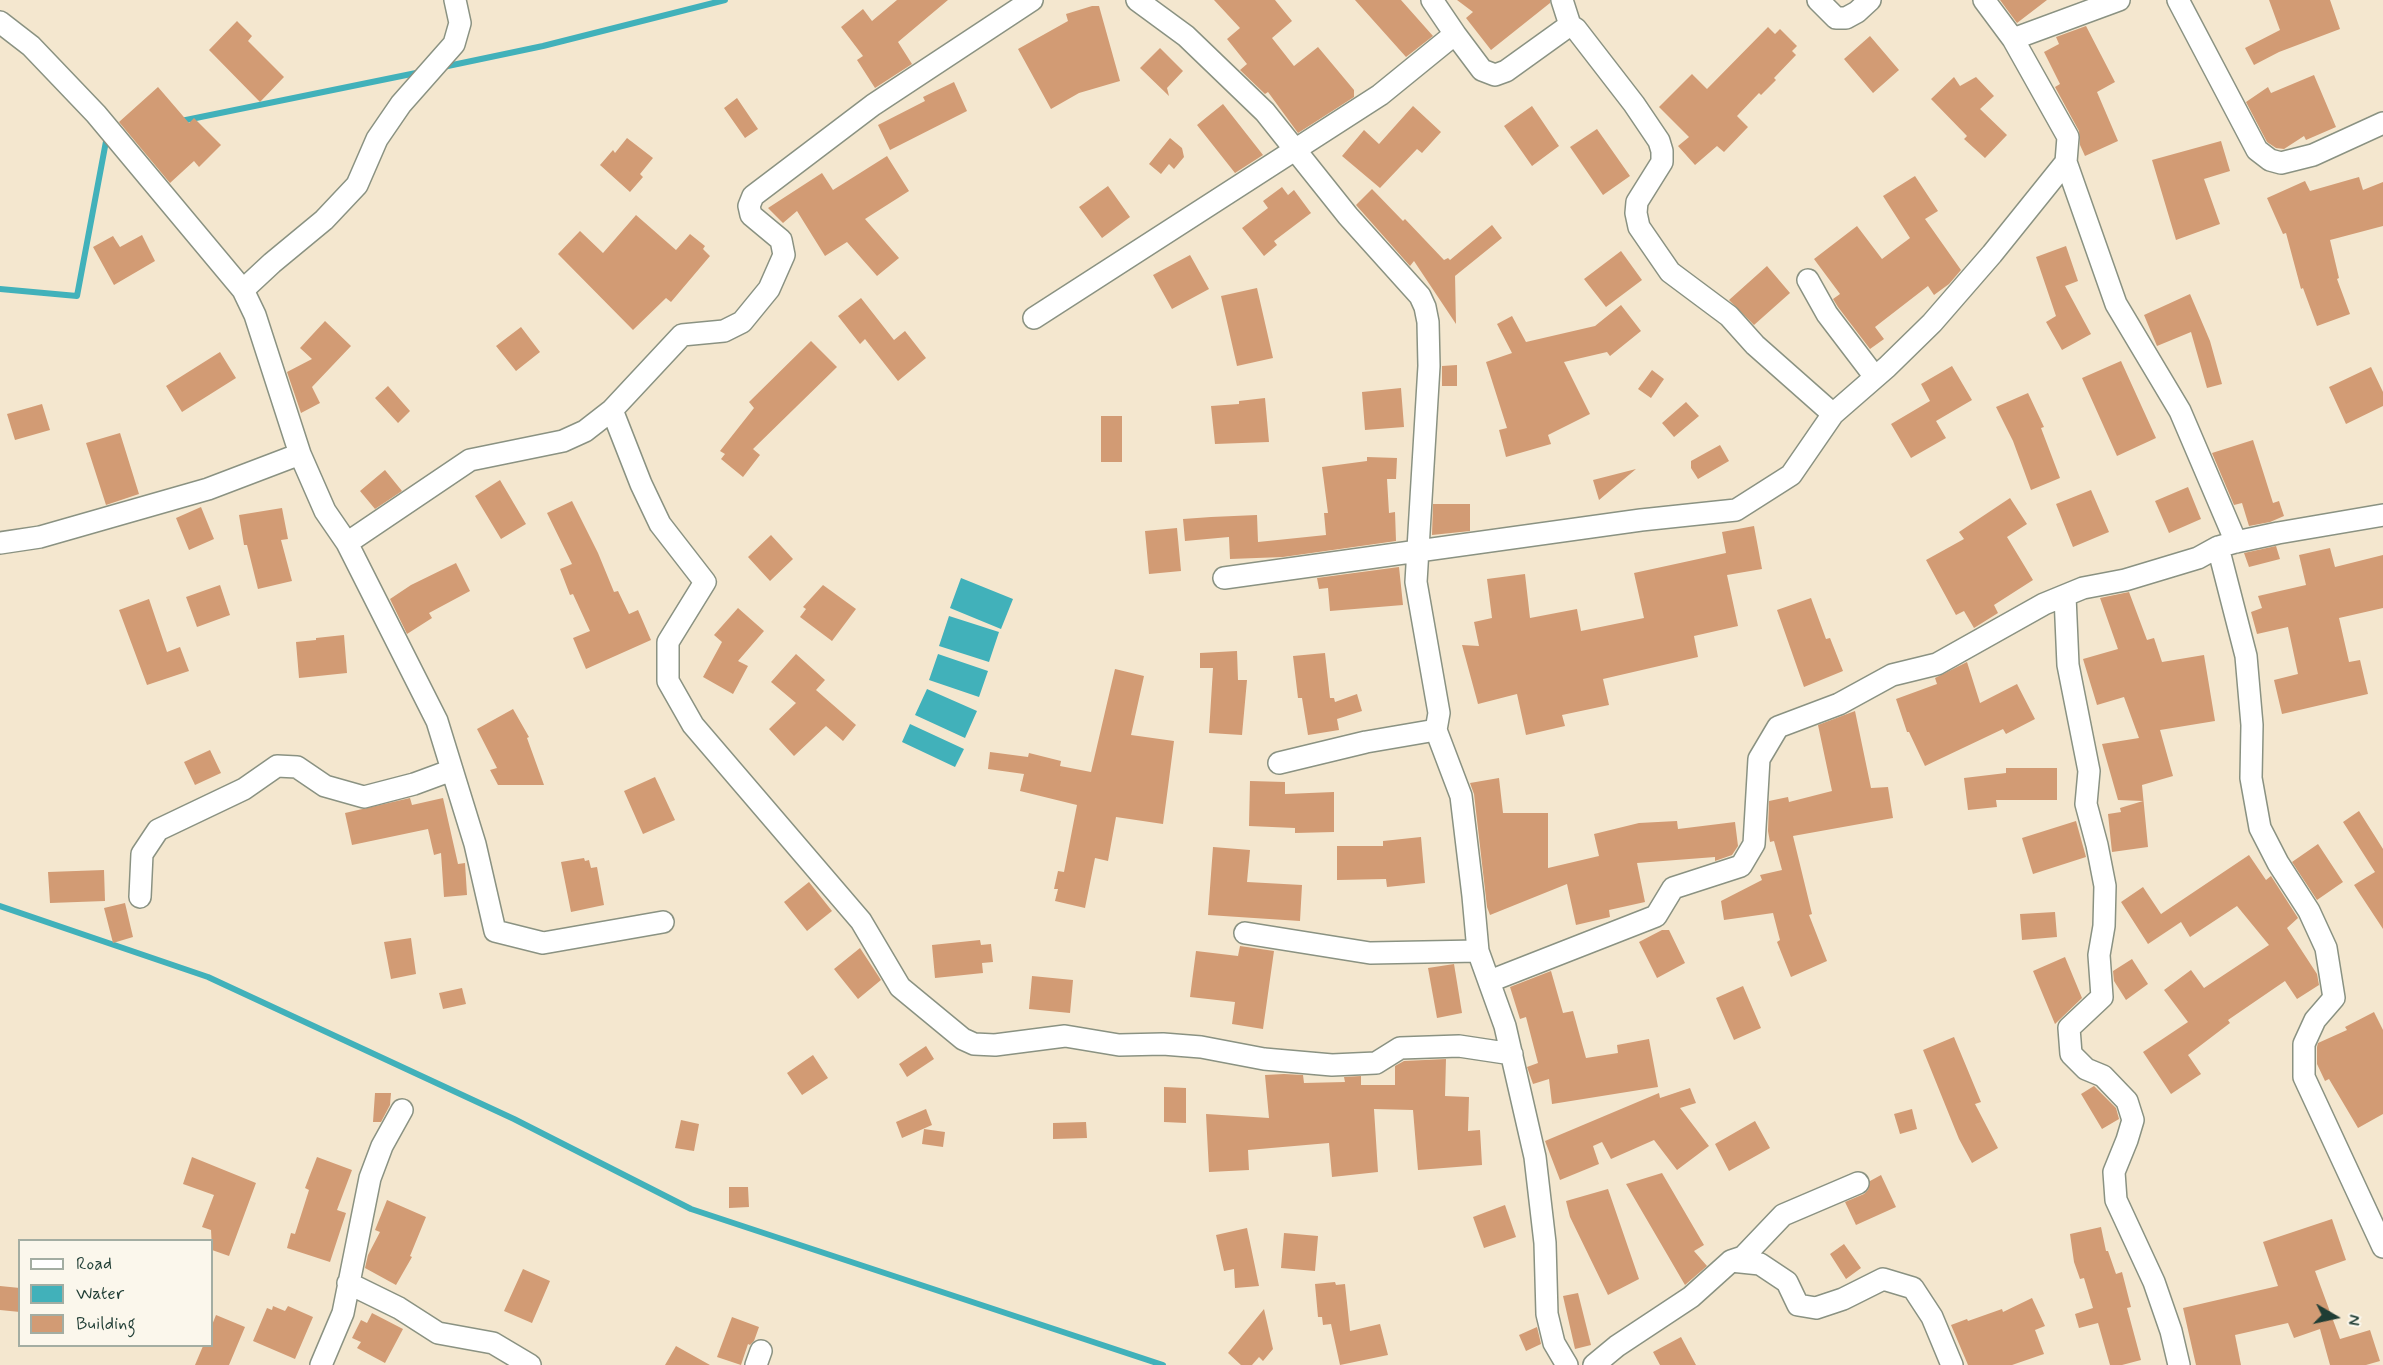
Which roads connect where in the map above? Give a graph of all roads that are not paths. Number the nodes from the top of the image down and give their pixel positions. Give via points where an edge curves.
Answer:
1 (455, 0) edge
2 (1032, 0) edge
3 (1137, 0) edge
4 (1432, 0) edge
5 (1562, 0) edge
6 (1818, 0) edge
7 (1870, 0) edge
8 (1984, 0) edge
9 (2119, 0) edge
10 (2178, 0) edge
11 (0, 22) edge
12 (1570, 25) junction
13 (1455, 34) junction
14 (2013, 39) junction
15 (2383, 123) edge
16 (1293, 149) junction
17 (2066, 162) junction
18 (1808, 280) dead end
19 (243, 290) junction
20 (1034, 318) dead end
21 (1875, 377) junction
22 (612, 410) junction
23 (1833, 414) junction
24 (300, 454) junction
25 (2383, 515) edge
26 (0, 543) edge
27 (347, 543) junction
28 (2227, 544) junction
29 (1417, 553) junction
30 (1224, 578) dead end
31 (2065, 596) junction
32 (1436, 730) junction
33 (1279, 763) dead end
34 (452, 770) junction
35 (140, 897) dead end
36 (663, 922) dead end
37 (1245, 933) dead end
38 (1478, 951) junction
39 (1490, 981) junction
40 (1512, 1054) junction
41 (402, 1110) dead end
42 (1858, 1183) dead end
43 (2382, 1244) edge
44 (1731, 1261) junction
45 (348, 1282) junction
46 (321, 1365) edge
47 (530, 1365) edge
48 (1567, 1365) edge
49 (1594, 1365) edge
50 (1952, 1365) edge
51 (2179, 1365) edge

1 - 19 street via 460,23 454,44 401,104 377,140 357,185 324,220
2 - 22 street via 873,105 753,196 751,215 781,240 784,255 769,289 742,322 724,331 682,335
3 - 16 street via 1186,36 1265,112
4 - 13 street
5 - 12 street
6 - 7 street via 1836,18 1846,18
8 - 14 street
9 - 14 street
10 - 15 street via 2257,150 2270,160 2281,163 2313,155
11 - 19 street via 31,46 96,114
12 - 13 street via 1495,75 1482,70
12 - 23 street via 1659,141 1662,162 1637,201 1636,213 1639,226 1670,272 1729,316 1755,345
13 - 16 street via 1380,95
14 - 17 street via 2068,137
16 - 20 street
16 - 29 street via 1420,296 1425,307 1429,366
17 - 21 street via 1932,323
17 - 28 street via 2116,304 2180,411
18 - 21 street via 1827,314
19 - 24 street via 255,315
21 - 23 street
22 - 27 street via 585,431 563,441 470,460
22 - 40 street via 660,524 705,582 668,642 668,681 693,725 861,921 900,987 963,1039 995,1045 1065,1036 1119,1045 1201,1047 1264,1059 1332,1065 1376,1063 1400,1048 1459,1046
23 - 29 street via 1791,475 1736,510
24 - 26 street via 208,489 40,537
24 - 27 street via 324,511
25 - 28 street
27 - 34 street via 437,721
28 - 31 street via 2198,558
28 - 43 street via 2246,656 2252,725 2251,778 2260,828 2326,948 2334,998 2315,1020 2304,1044 2304,1077
29 - 30 street
29 - 32 street via 1416,582 1439,713
31 - 39 street via 1937,664 1892,675 1839,704 1778,727 1759,759 1754,844 1741,866 1673,888 1656,916
31 - 51 street via 2068,665 2089,771 2086,804 2105,886 2099,955 2102,997 2069,1028 2071,1054 2086,1069 2103,1076 2127,1101 2133,1120 2114,1172 2116,1200 2154,1282
32 - 33 street via 1366,741
32 - 38 street via 1461,796
34 - 35 street via 364,797 325,786 297,767 277,766 244,789 158,830 142,854
34 - 36 street via 475,844 495,932 543,943
37 - 38 street via 1370,953
38 - 39 street
39 - 40 street
40 - 48 street via 1535,1157 1545,1243 1546,1314 1554,1343
41 - 45 street via 370,1178
42 - 44 street via 1783,1215 1743,1257
44 - 49 street via 1691,1297
44 - 50 street via 1760,1264 1787,1282 1798,1305 1816,1308 1884,1279 1913,1288 1932,1317
45 - 46 street via 343,1313
45 - 47 street via 438,1333 493,1343

